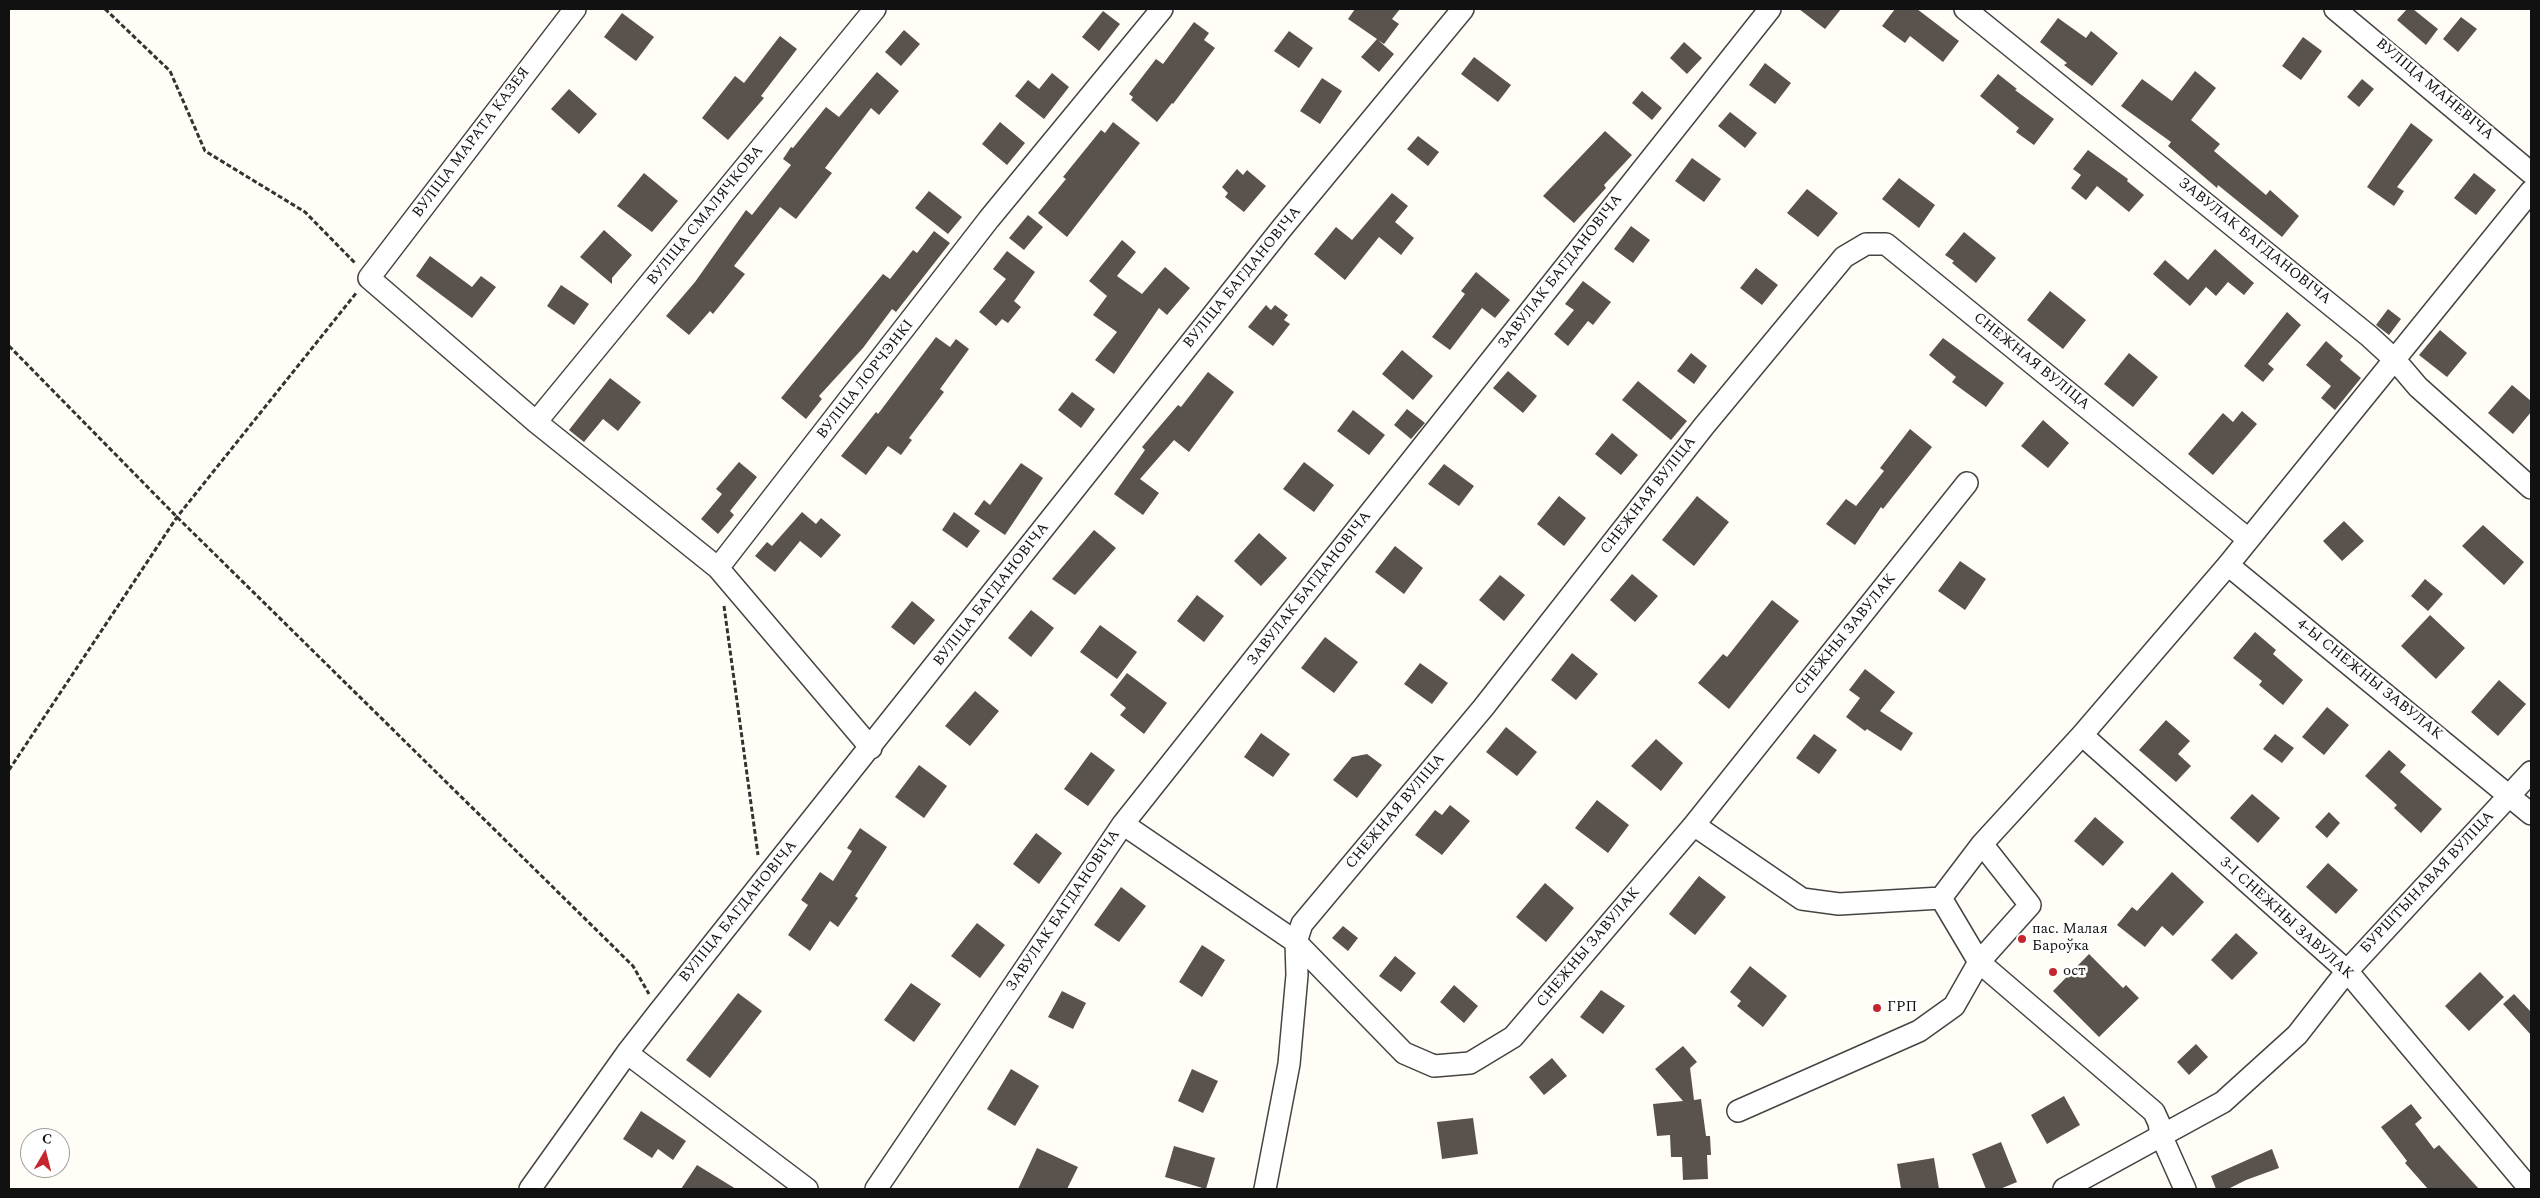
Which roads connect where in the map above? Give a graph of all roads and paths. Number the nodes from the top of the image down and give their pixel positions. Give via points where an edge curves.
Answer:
1 (106, 9) edge
2 (575, 9) edge
3 (875, 9) edge
4 (1162, 9) edge
5 (1463, 9) edge
6 (1770, 9) edge
7 (1965, 9) edge
8 (2335, 9) edge
9 (2531, 173) edge
10 (2531, 191) edge
11 (369, 278) junction
12 (9, 346) edge
13 (2395, 360) junction
14 (536, 422) junction
15 (1968, 483) dead end
16 (2531, 488) edge
17 (177, 516) junction
18 (2248, 539) junction
19 (2228, 565) junction
20 (718, 568) junction
21 (2082, 735) junction
22 (870, 748) junction
23 (9, 770) edge
24 (2531, 772) edge
25 (2510, 794) junction
26 (2531, 814) edge
27 (1124, 824) junction
28 (1694, 825) junction
29 (1982, 844) junction
30 (771, 873) junction
31 (1941, 898) junction
32 (1296, 942) junction
33 (1979, 962) junction
34 (2347, 971) junction
35 (658, 1012) junction
36 (627, 1053) junction
37 (1738, 1111) dead end
38 (2161, 1135) junction
39 (530, 1189) edge
40 (807, 1189) edge
41 (876, 1189) edge
42 (1265, 1189) edge
43 (2064, 1189) edge
44 (2184, 1189) edge
45 (2530, 1189) edge

1 - 11 path via 170,71 205,151 305,212
2 - 11 street, ВУЛІЦА МАРАТА КАЗЕЯ
3 - 14 street, ВУЛІЦА СМАЛЯЧКОВА
4 - 20 street, ВУЛІЦА ЛОРЧЭНКІ via 989,219
5 - 22 street, ВУЛІЦА БАГДАНОВІЧА via 1276,236
6 - 27 street, ЗАВУЛАК БАГДАНОВІЧА
7 - 13 street, ЗАВУЛАК БАГДАНОВІЧА via 2307,284
8 - 9 street, ВУЛІЦА МАНЕВІЧА
10 - 13 street
11 - 14 street
11 - 17 path
12 - 17 path
13 - 16 street, ЗАВУЛАК БАГДАНОВІЧА via 2418,387
13 - 18 street
14 - 20 street
15 - 28 street, СНЕЖНЫ ЗАВУЛАК
17 - 23 path
17 - 35 path via 633,966
18 - 19 street
18 - 32 street, СНЕЖНАЯ ВУЛІЦА via 1886,244 1866,244 1844,257 1704,426 1483,708 1302,924
19 - 21 street
19 - 25 street, 4-Ы СНЕЖНЫ ЗАВУЛАК
20 - 22 street
20 - 30 path via 759,859
21 - 29 street
21 - 34 street, 3-І СНЕЖНЫ ЗАВУЛАК
22 - 30 street, ВУЛІЦА БАГДАНОВІЧА
24 - 25 street, БУРШТЫНАВАЯ ВУЛІЦА
25 - 26 street, 4-Ы СНЕЖНЫ ЗАВУЛАК
25 - 34 street, БУРШТЫНАВАЯ ВУЛІЦА
27 - 32 street, СНЕЖНЫ ЗАВУЛАК
27 - 41 street, ЗАВУЛАК БАГДАНОВІЧА
28 - 31 street via 1802,899 1839,904
28 - 32 street, СНЕЖНЫ ЗАВУЛАК via 1513,1037 1470,1063 1434,1066 1404,1053
29 - 31 street
29 - 33 street via 2030,905
30 - 35 street, ВУЛІЦА БАГДАНОВІЧА
31 - 33 street
32 - 42 street, СНЕЖНАЯ ВУЛІЦА via 1297,975 1289,1064
33 - 37 street via 1954,1006 1919,1031
33 - 38 street via 2147,1105 2159,1122
34 - 38 street, БУРШТЫНАВАЯ ВУЛІЦА via 2297,1035 2223,1102
34 - 45 street, 3-І СНЕЖНЫ ЗАВУЛАК
35 - 36 street, ВУЛІЦА БАГДАНОВІЧА
36 - 39 street, ВУЛІЦА БАГДАНОВІЧА
36 - 40 street
38 - 43 street, БУРШТЫНАВАЯ ВУЛІЦА
38 - 44 street

